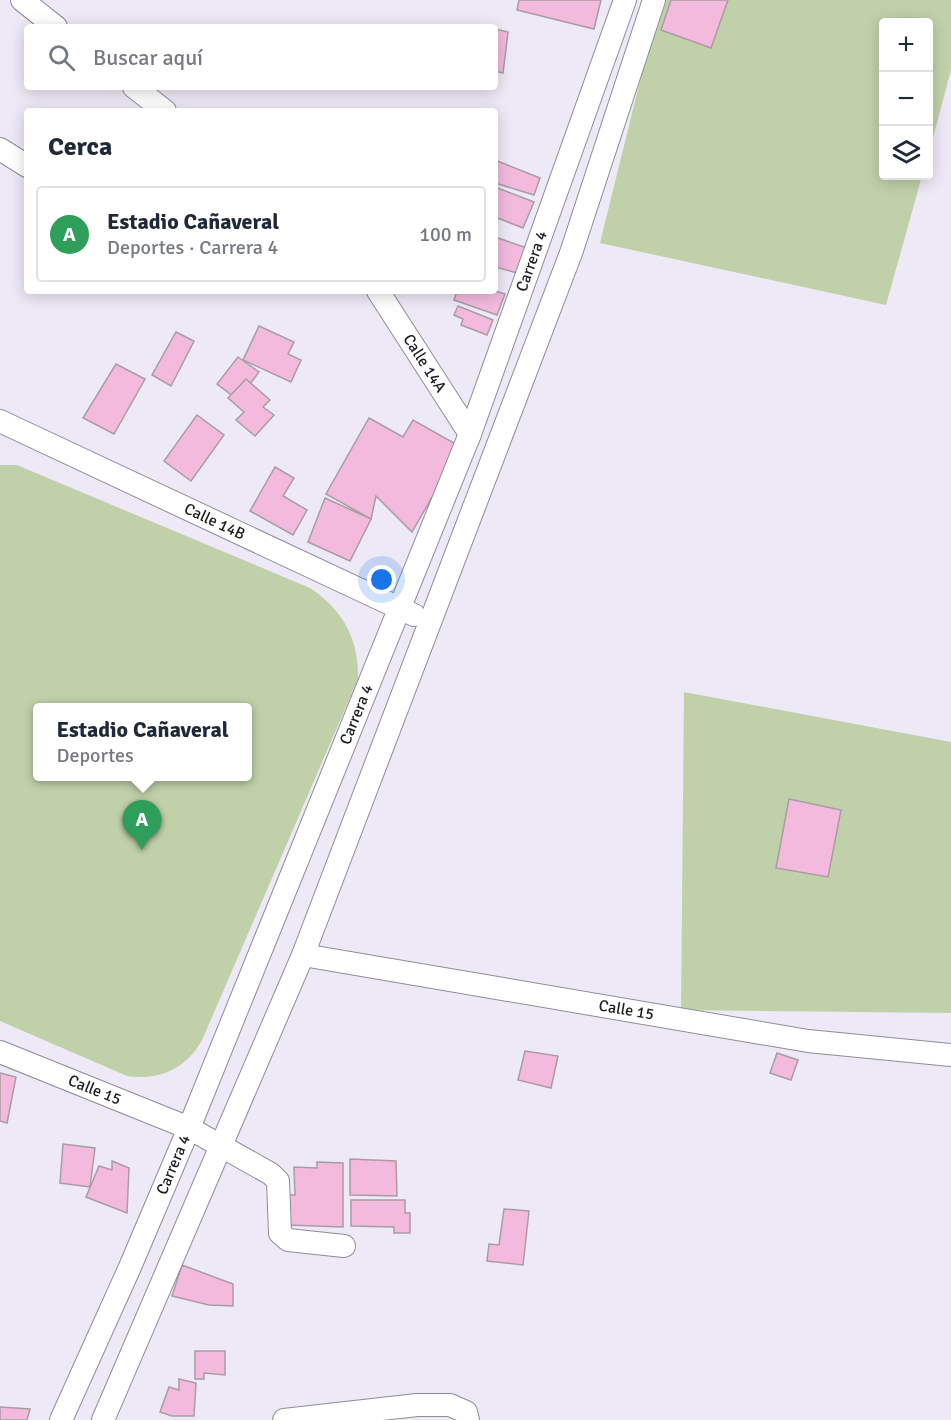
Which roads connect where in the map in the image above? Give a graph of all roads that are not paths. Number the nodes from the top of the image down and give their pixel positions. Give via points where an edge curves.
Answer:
1 (22, 0) edge
2 (625, 0) edge
3 (654, 0) edge
4 (52, 24) edge
5 (138, 90) edge
6 (161, 108) edge
7 (0, 148) edge
8 (24, 164) edge
9 (380, 294) edge
10 (0, 422) edge
11 (470, 434) junction
12 (400, 609) junction
13 (429, 622) junction
14 (303, 955) junction
15 (0, 1052) edge
16 (951, 1055) edge
17 (189, 1128) junction
18 (220, 1146) junction
19 (344, 1246) dead end
20 (467, 1416) edge
21 (108, 1419) edge
22 (61, 1420) edge
23 (284, 1420) edge

1 - 4 street
2 - 11 street, Carrera 4
3 - 13 street, Carrera 4 via 571,253
5 - 6 street
7 - 8 street
9 - 11 street, Calle 14A
10 - 12 street, Calle 14B
11 - 12 street, Carrera 4
12 - 13 street, Calle 14B
12 - 17 street, Carrera 4
13 - 14 street, Carrera 4
14 - 16 street, Calle 15 via 808,1041
14 - 18 street, Carrera 4
15 - 17 street, Calle 15
17 - 18 street, Calle 15
17 - 22 street, Carrera 4
18 - 19 street, Calle 15 via 278,1181 280,1233 288,1240
18 - 21 street, Carrera 4
20 - 23 street via 450,1405 417,1405

